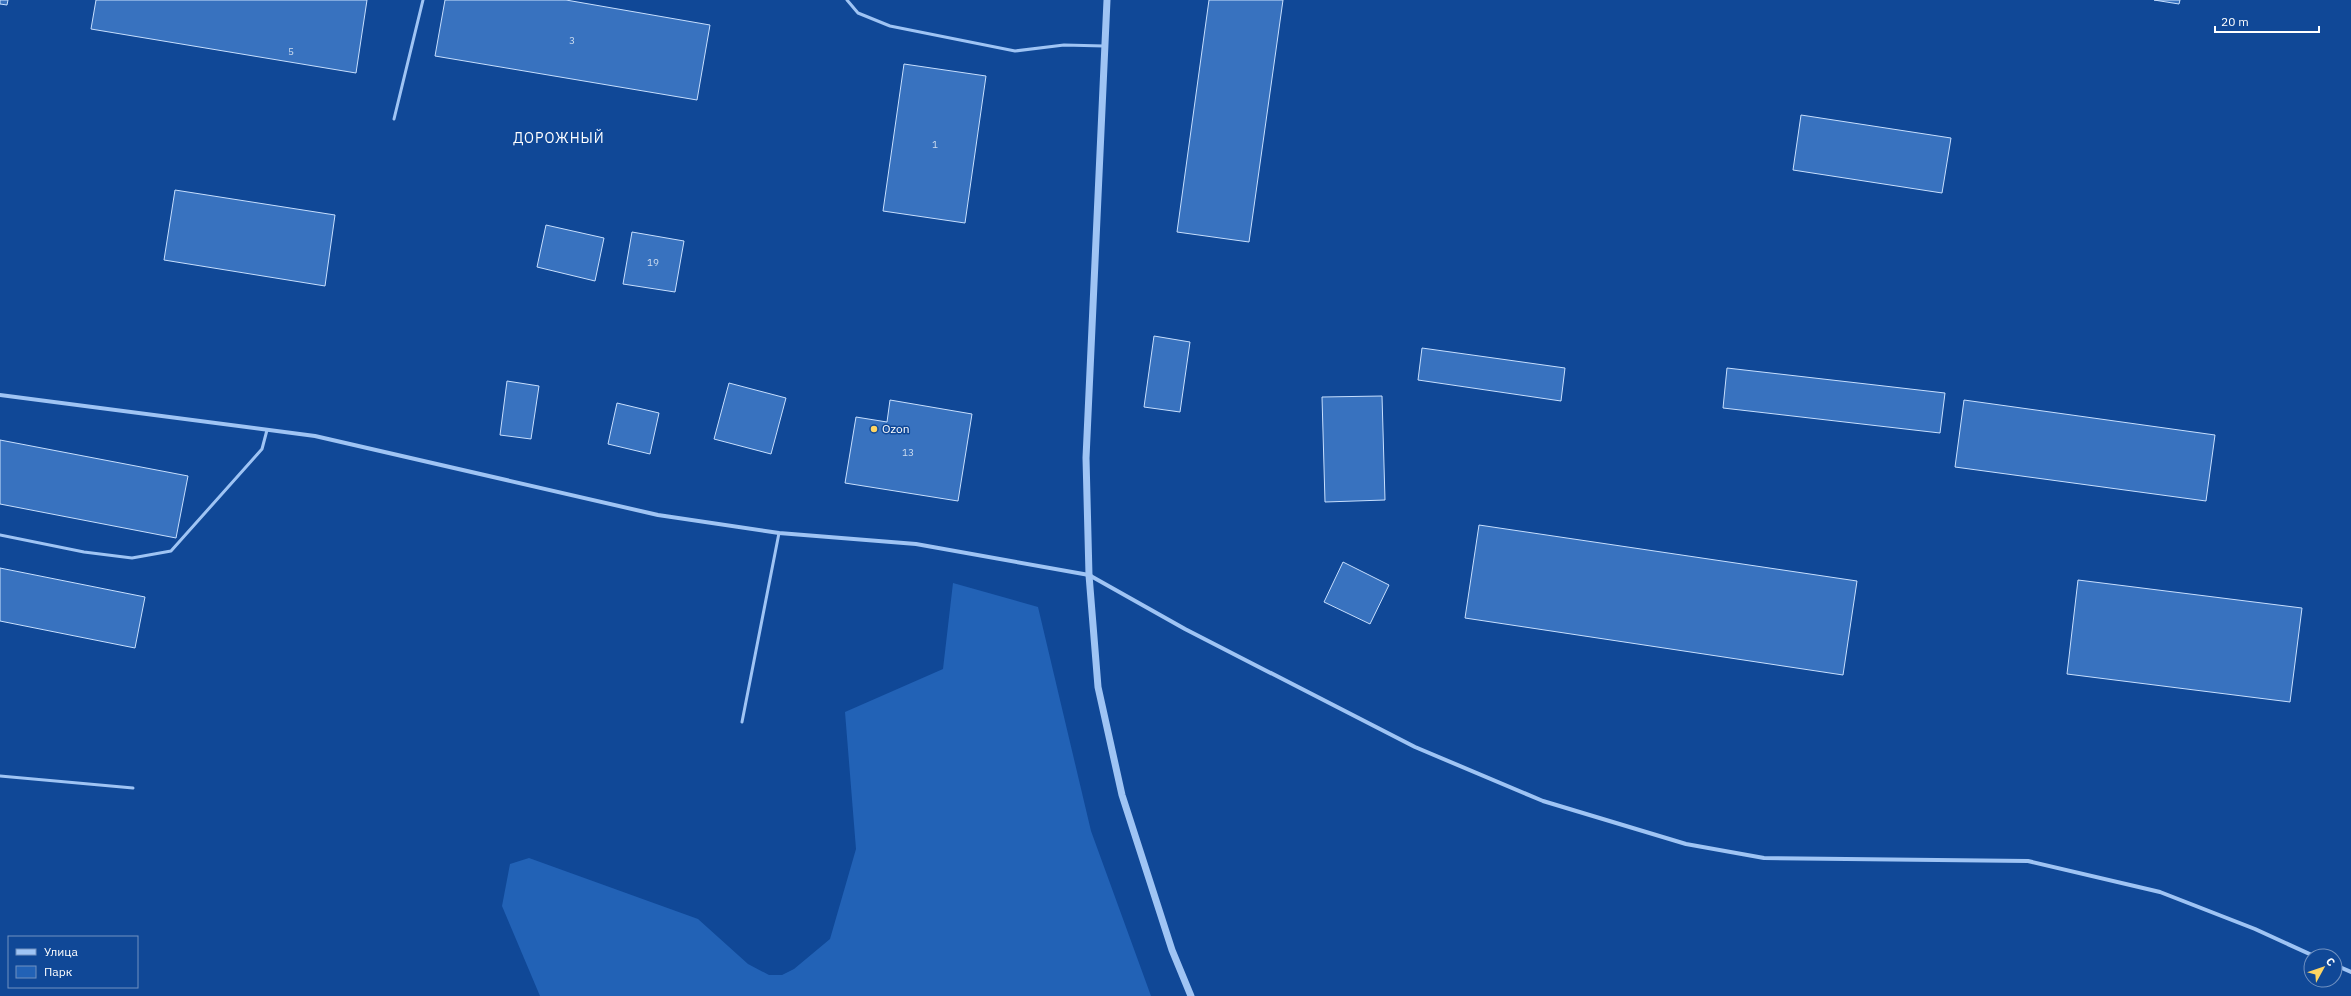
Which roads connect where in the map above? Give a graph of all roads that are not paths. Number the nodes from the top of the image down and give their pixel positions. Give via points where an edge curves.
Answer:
1 (423, 0) edge
2 (847, 0) edge
3 (1107, 0) edge
4 (1105, 46) junction
5 (394, 120) dead end
6 (0, 396) edge
7 (267, 430) junction
8 (779, 533) junction
9 (0, 535) edge
10 (1089, 575) junction
11 (742, 722) dead end
12 (0, 776) edge
13 (134, 788) dead end
14 (2303, 951) edge
15 (1192, 996) edge

1 - 5 lane
2 - 4 lane via 858,13 890,26 1015,51 1064,46
3 - 4 street
4 - 10 street via 1086,458
6 - 7 street
7 - 8 street via 315,436 658,515
7 - 9 lane via 262,449 172,551 132,558 84,552
8 - 10 street via 916,544
8 - 11 lane
10 - 14 street via 1185,629 1415,746 1543,801 1686,844 1764,858 2028,861 2160,892 2255,929
10 - 15 street via 1098,687 1122,795 1172,950
12 - 13 lane

